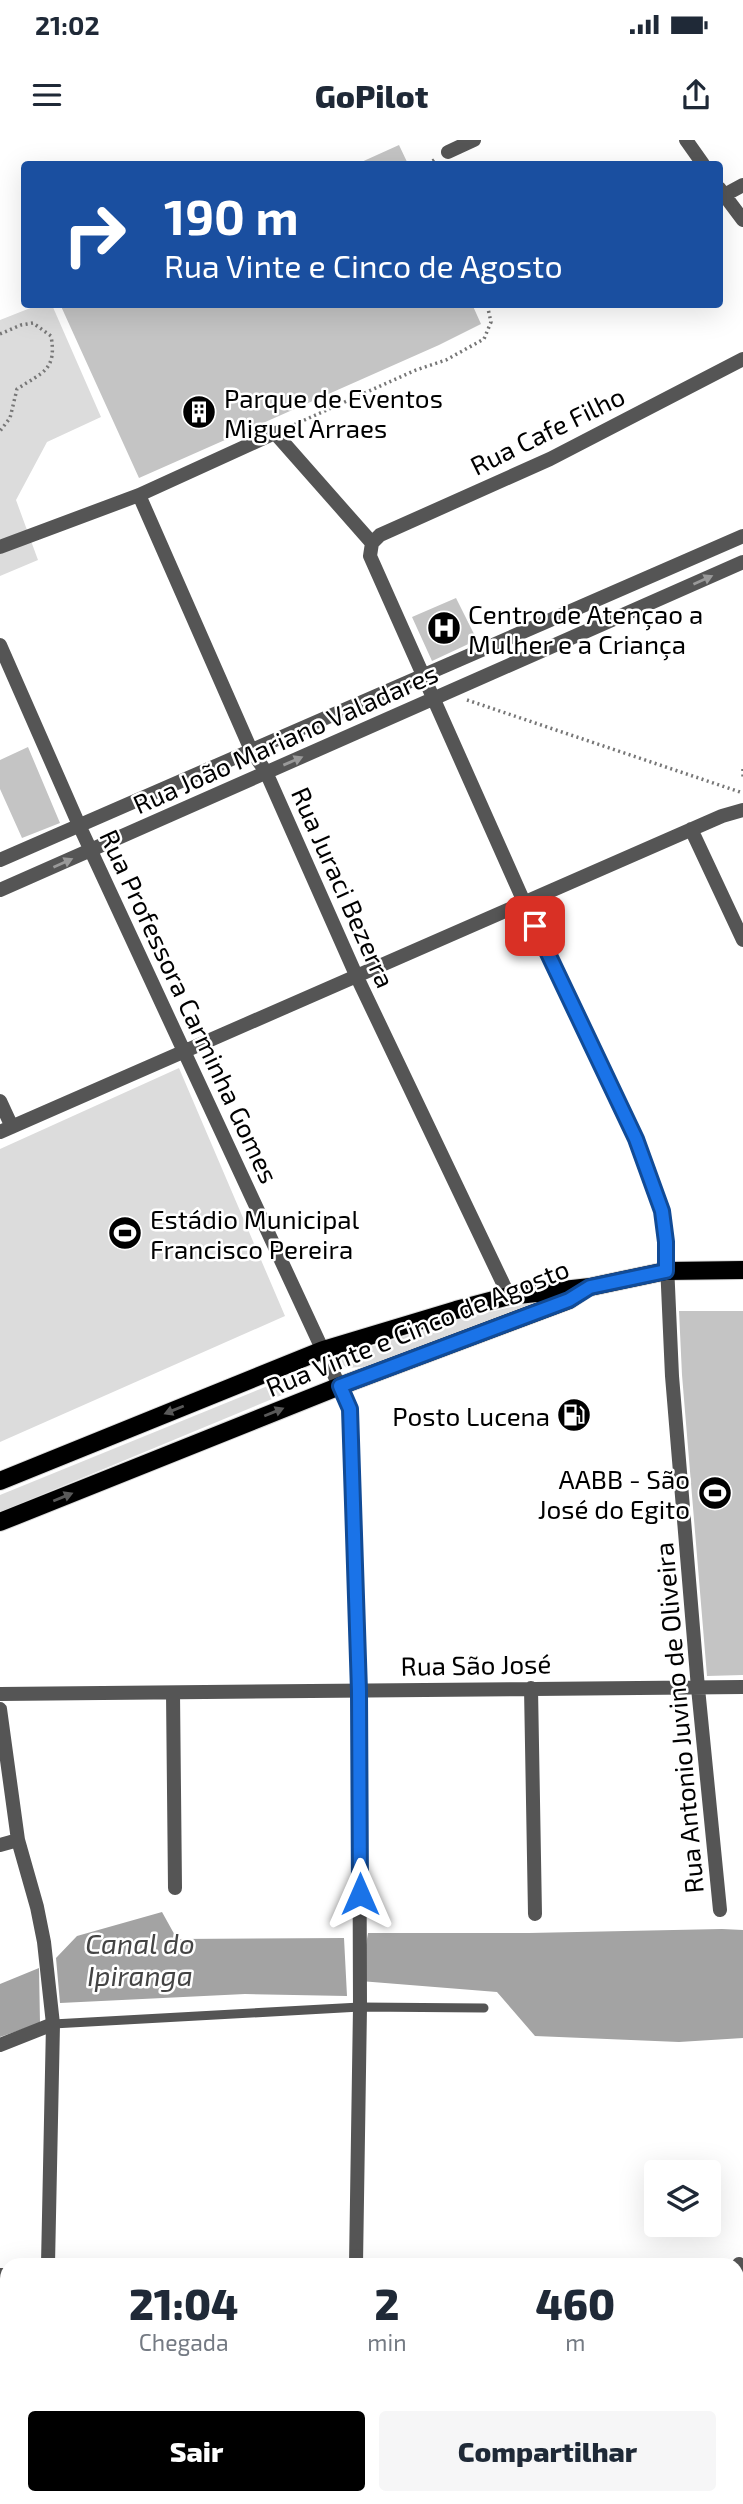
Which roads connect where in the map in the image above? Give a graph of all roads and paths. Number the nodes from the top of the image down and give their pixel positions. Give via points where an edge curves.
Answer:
1 (474, 140) edge
2 (686, 140) edge
3 (447, 152) dead end
4 (701, 161) edge
5 (743, 185) edge
6 (723, 192) edge
7 (723, 195) edge
8 (743, 220) edge
9 (487, 308) edge
10 (0, 334) edge
11 (743, 359) edge
12 (0, 431) edge
13 (275, 433) junction
14 (139, 495) junction
15 (743, 536) edge
16 (372, 543) junction
17 (0, 547) edge
18 (743, 562) edge
19 (0, 645) edge
20 (422, 676) junction
21 (449, 693) junction
22 (433, 700) junction
23 (251, 750) junction
24 (743, 769) edge
25 (266, 772) junction
26 (743, 778) edge
27 (743, 793) edge
28 (743, 810) edge
29 (79, 825) junction
30 (691, 829) junction
31 (92, 850) junction
32 (0, 860) edge
33 (0, 890) edge
34 (524, 902) junction
35 (743, 940) edge
36 (356, 975) junction
37 (184, 1052) junction
38 (0, 1101) edge
39 (6, 1130) edge
40 (743, 1270) edge
41 (666, 1271) junction
42 (590, 1287) junction
43 (509, 1296) junction
44 (323, 1350) junction
45 (340, 1386) junction
46 (0, 1481) edge
47 (0, 1522) edge
48 (743, 1687) edge
49 (531, 1688) junction
50 (698, 1688) junction
51 (359, 1691) junction
52 (173, 1693) junction
53 (0, 1694) edge
54 (0, 1709) edge
55 (18, 1840) junction
56 (0, 1845) edge
57 (175, 1888) dead end
58 (720, 1910) dead end
59 (536, 1914) dead end
60 (360, 2007) junction
61 (484, 2008) dead end
62 (53, 2024) junction
63 (0, 2045) edge
64 (48, 2258) edge
65 (356, 2258) edge

1 - 3 street
2 - 4 street
5 - 6 street
7 - 8 street
9 - 13 path via 491,322 484,339 446,360
10 - 12 path via 33,323 51,336 54,357 48,369 17,389 10,418
11 - 16 street, Rua Cafe Filho via 550,459 380,535
13 - 14 street
13 - 16 street
14 - 17 street
14 - 23 street, Rua Juraci Bezerra
15 - 20 street, Rua João Mariano Valadares
16 - 20 street, Rua Antonio Juvino de Oliveira via 370,556
21 -> 18 street, Rua João Mariano Valadares
19 - 29 street, Rua Professora Carminha Gomes
20 - 22 street, Rua Antonio Juvino de Oliveira
20 - 23 street, Rua João Mariano Valadares
21 - 22 street, Rua João Mariano Valadares
21 - 27 path
25 -> 22 street, Rua João Mariano Valadares
22 - 34 street, Rua Antonio Juvino de Oliveira
23 - 25 street, Rua Juraci Bezerra
23 - 29 street, Rua João Mariano Valadares
24 - 26 path
25 - 31 street, Rua João Mariano Valadares
25 - 36 street, Rua Juraci Bezerra
28 - 30 street
29 - 31 street, Rua Professora Carminha Gomes
29 - 32 street, Rua João Mariano Valadares
30 - 34 street
30 - 35 street
33 -> 31 street, Rua João Mariano Valadares
31 - 37 street, Rua Professora Carminha Gomes
34 - 36 street
34 - 41 street, Rua Antonio Juvino de Oliveira via 636,1139 662,1211
36 - 37 street
36 - 43 street, Rua Juraci Bezerra
37 - 39 street
37 - 44 street, Rua Professora Carminha Gomes
38 - 39 street
40 - 41 main road
41 - 42 main road
41 - 50 street, Rua Antonio Juvino de Oliveira
42 - 43 main road, Rua Vinte e Cinco de Agosto
42 - 45 main road, Rua Vinte e Cinco de Agosto via 569,1300
43 - 44 main road, Rua Vinte e Cinco de Agosto
44 - 45 street, Rua Professora Carminha Gomes
44 -> 46 main road, Rua Vinte e Cinco de Agosto
47 -> 45 main road, Rua Vinte e Cinco de Agosto
45 - 51 street, Rua Professora Carminha Gomes via 350,1409
48 - 50 street, Rua São José
49 - 50 street, Rua São José
49 - 51 street, Rua São José
49 - 59 street
50 - 58 street, Rua Antonio Juvino de Oliveira
51 - 52 street, Rua São José
51 - 60 street, Rua Professora Carminha Gomes
52 - 53 street, Rua São José
52 - 57 street
54 - 55 street
55 - 56 street
55 - 62 street via 37,1907
60 - 61 lane
60 - 62 lane
60 - 65 street, Rua Professora Carminha Gomes
62 - 63 street
62 - 64 street

